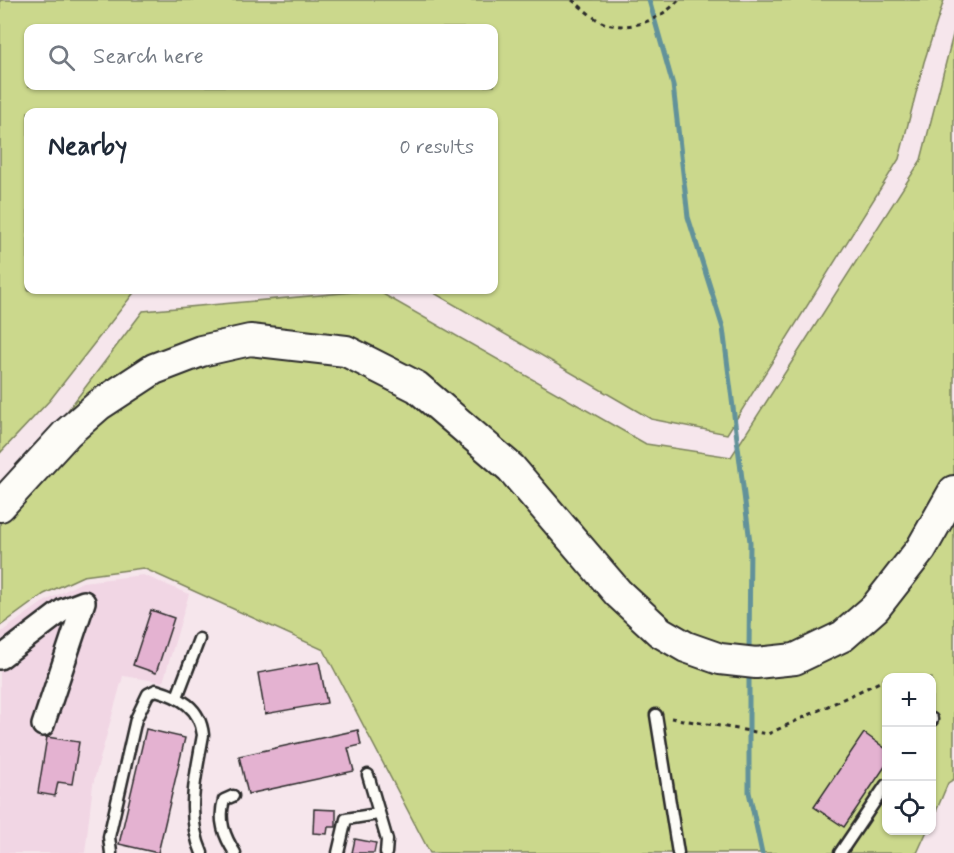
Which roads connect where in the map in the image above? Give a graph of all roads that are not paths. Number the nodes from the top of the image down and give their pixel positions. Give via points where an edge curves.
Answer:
1 (954, 491) edge
2 (0, 506) edge
3 (199, 639) dead end
4 (0, 658) edge
5 (177, 697) junction
6 (656, 715) road end
7 (43, 725) dead end
8 (368, 776) dead end
9 (882, 791) edge
10 (233, 796) dead end
11 (378, 814) junction
12 (111, 853) edge
13 (202, 853) edge
14 (236, 853) edge
15 (338, 853) edge
16 (386, 853) edge
17 (678, 853) edge
18 (840, 853) edge

1 - 2 main road via 921,549 876,608 843,636 795,659 756,663 720,659 686,647 660,632 618,592 511,468 417,387 346,351 250,340 201,351 154,369 99,405 67,433
3 - 5 lane
4 - 7 street via 63,610 84,602
5 - 12 lane via 156,690 148,694 141,706 110,837
5 - 13 lane via 198,715 202,725 192,802
6 - 17 lane
8 - 11 lane
9 - 18 lane
10 - 14 lane via 224,800 222,815 223,831
11 - 15 lane via 346,819
11 - 16 lane via 387,840

